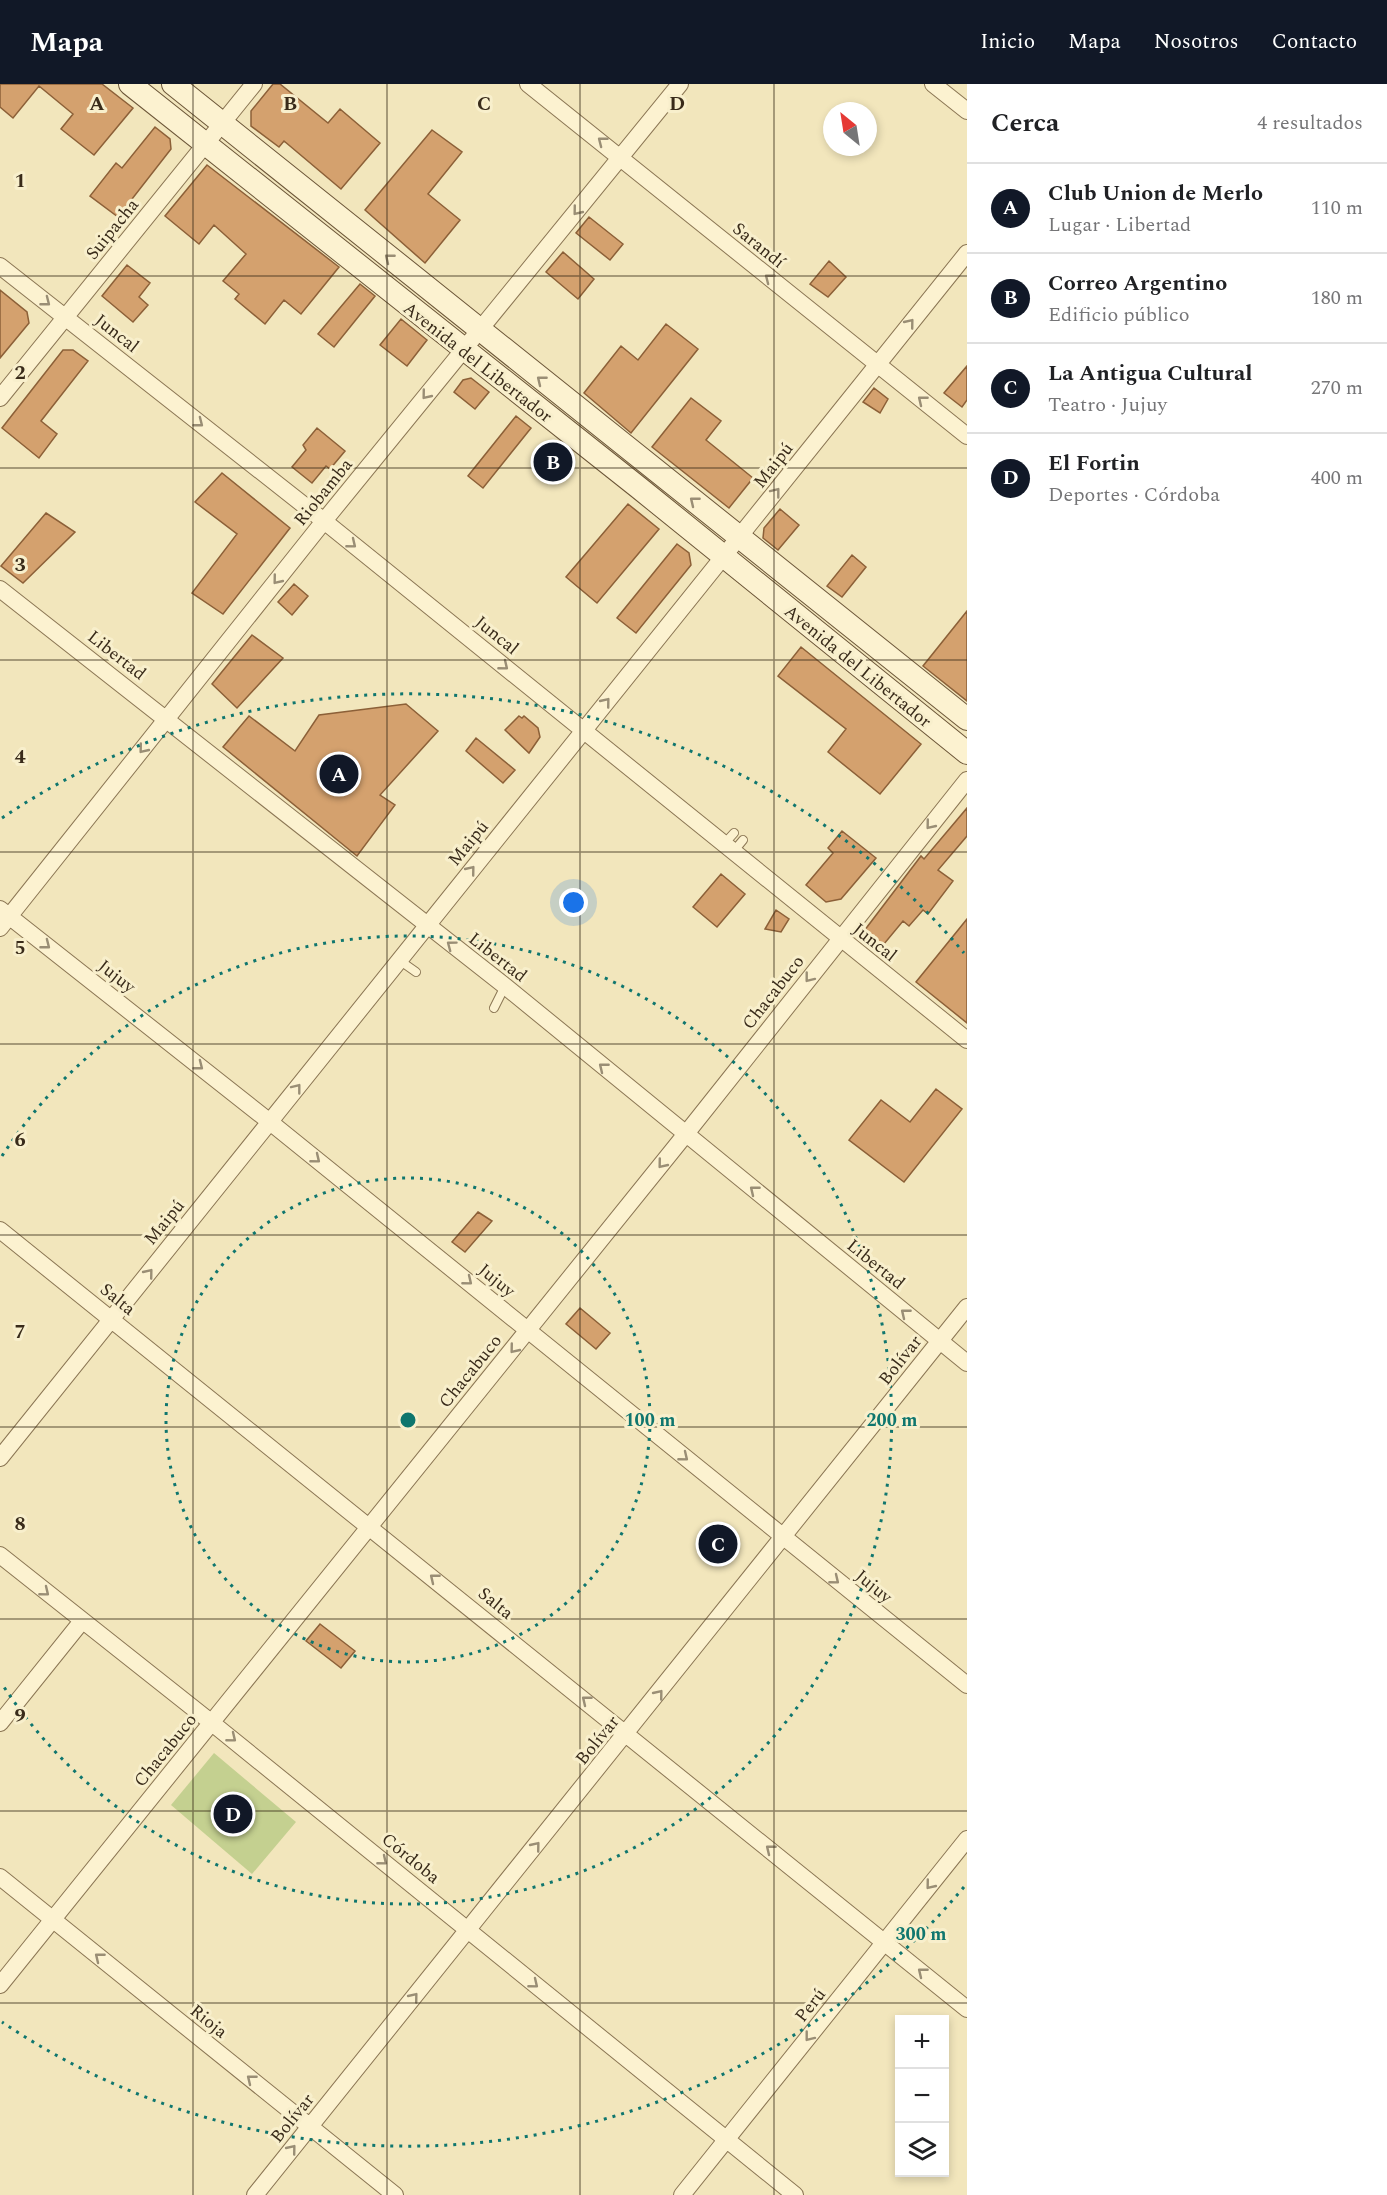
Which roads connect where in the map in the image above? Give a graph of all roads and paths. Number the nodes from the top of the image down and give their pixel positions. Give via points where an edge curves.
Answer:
1 (130, 84) edge
2 (173, 84) edge
3 (254, 84) edge
4 (528, 84) edge
5 (680, 84) edge
6 (933, 84) edge
7 (967, 111) edge
8 (223, 124) junction
9 (206, 145) junction
10 (622, 157) junction
11 (967, 253) edge
12 (0, 266) edge
13 (65, 317) junction
14 (479, 330) junction
15 (463, 350) junction
16 (877, 364) junction
17 (0, 398) edge
18 (967, 436) edge
19 (324, 521) junction
20 (740, 538) junction
21 (723, 558) junction
22 (0, 589) edge
23 (167, 718) junction
24 (967, 719) edge
25 (584, 730) junction
26 (967, 753) edge
27 (967, 780) edge
28 (3, 918) edge
29 (426, 926) junction
30 (840, 939) junction
31 (399, 960) junction
32 (416, 972) dead end
33 (505, 986) junction
34 (494, 1008) dead end
35 (967, 1040) edge
36 (270, 1122) junction
37 (685, 1135) junction
38 (0, 1230) edge
39 (967, 1307) edge
40 (112, 1319) junction
41 (529, 1330) junction
42 (940, 1341) junction
43 (967, 1363) edge
44 (0, 1458) edge
45 (369, 1526) junction
46 (784, 1538) junction
47 (0, 1555) edge
48 (82, 1621) junction
49 (967, 1685) edge
50 (0, 1723) edge
51 (213, 1723) junction
52 (627, 1733) junction
53 (967, 1839) edge
54 (0, 1877) edge
55 (52, 1920) junction
56 (468, 1930) junction
57 (885, 1942) junction
58 (0, 1985) edge
59 (967, 2009) edge
60 (310, 2127) junction
61 (727, 2141) junction
62 (255, 2195) edge
63 (395, 2195) edge
64 (682, 2195) edge
65 (795, 2195) edge

1 - 9 main road, Avenida del Libertador
2 - 8 main road, Avenida del Libertador
3 - 8 street, Suipacha
10 -> 4 street, Sarandí
5 - 10 street, Riobamba
6 - 7 street
8 - 9 street, Suipacha
14 -> 8 main road, Avenida del Libertador
9 - 13 street, Suipacha
9 - 15 main road, Avenida del Libertador
10 -> 14 street, Riobamba
16 -> 10 street, Sarandí
16 -> 11 street, Maipú
12 -> 13 street, Juncal
13 - 17 street, Suipacha
13 -> 19 street, Juncal
14 - 15 street, Riobamba
20 -> 14 main road, Avenida del Libertador
15 -> 19 street, Riobamba
15 - 21 main road, Avenida del Libertador
18 -> 16 street, Sarandí
20 -> 16 street, Maipú
19 -> 23 street, Riobamba
19 -> 25 street, Juncal
20 - 21 street, Maipú
20 - 24 main road, Avenida del Libertador
25 -> 21 street, Maipú
21 - 26 main road, Avenida del Libertador
22 - 23 street, Libertad
23 -> 28 street, Riobamba
23 - 29 street, Libertad
29 -> 25 street, Maipú
25 - 30 street, Juncal via 734,842
27 -> 30 street, Chacabuco
28 -> 36 street, Jujuy
29 - 31 street, Maipú
33 -> 29 street, Libertad
30 - 35 street, Juncal
30 -> 37 street, Chacabuco
31 - 32 lane
36 -> 31 street, Maipú
33 - 34 lane
37 -> 33 street, Libertad
40 -> 36 street, Maipú
36 -> 41 street, Jujuy
37 -> 41 street, Chacabuco
42 -> 37 street, Libertad
38 - 40 street, Salta
39 - 42 street, Bolívar
40 - 44 street, Maipú
40 - 45 street, Salta
41 -> 45 street, Chacabuco
41 -> 46 street, Jujuy
42 - 43 street, Libertad
42 - 46 street, Bolívar
45 - 51 street, Chacabuco
52 -> 45 street, Salta
46 -> 49 street, Jujuy
52 -> 46 street, Bolívar
47 -> 48 street, Córdoba
48 - 50 street
48 - 51 street, Córdoba
51 - 55 street, Chacabuco
51 -> 56 street, Córdoba
56 -> 52 street, Bolívar
57 -> 52 street, Salta
53 -> 57 street, Perú
54 - 55 street, Rioja
55 - 58 street, Chacabuco
60 -> 55 street, Rioja
60 -> 56 street, Bolívar
56 -> 61 street, Córdoba
59 -> 57 street, Salta
57 -> 61 street, Perú
62 -> 60 street, Bolívar
60 - 63 street, Rioja
61 - 64 street, Perú
61 - 65 street, Córdoba

